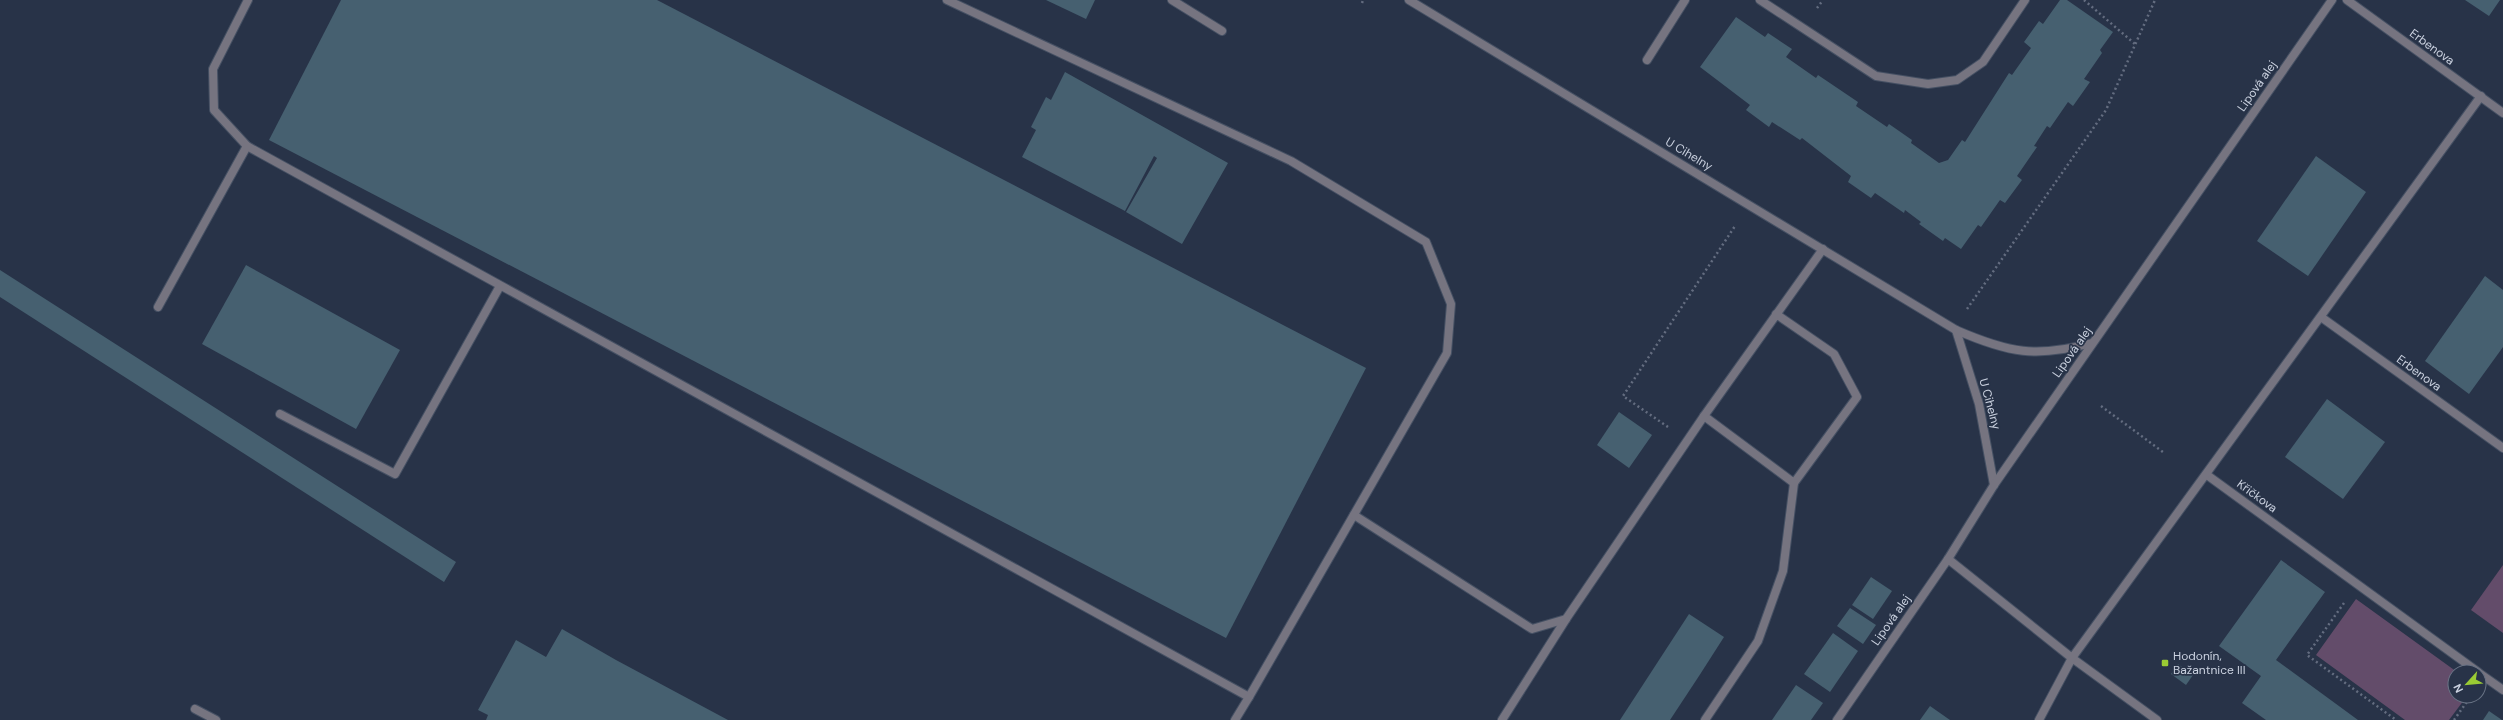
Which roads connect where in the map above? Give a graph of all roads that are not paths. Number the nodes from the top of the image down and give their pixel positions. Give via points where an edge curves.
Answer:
1 (248, 0) edge
2 (947, 0) edge
3 (1172, 0) edge
4 (1409, 0) edge
5 (1685, 0) edge
6 (1760, 0) edge
7 (2025, 0) edge
8 (2332, 0) edge
9 (2347, 0) edge
10 (1421, 3) edge
11 (1222, 31) dead end
12 (1646, 60) dead end
13 (2481, 96) junction
14 (2503, 112) edge
15 (246, 146) junction
16 (1823, 249) junction
17 (500, 286) junction
18 (158, 307) dead end
19 (1776, 314) junction
20 (2321, 317) junction
21 (1956, 330) junction
22 (2092, 343) junction
23 (280, 414) dead end
24 (1704, 416) junction
25 (2503, 448) edge
26 (2207, 474) junction
27 (1794, 483) junction
28 (1994, 485) junction
29 (1354, 515) junction
30 (1948, 559) junction
31 (1566, 619) junction
32 (2072, 658) junction
33 (2468, 664) edge
34 (2487, 678) edge
35 (2503, 690) edge
36 (1249, 697) junction
37 (196, 709) dead end
38 (216, 720) edge
39 (1235, 720) edge
40 (1502, 720) edge
41 (1705, 720) edge
42 (1837, 720) edge
43 (2039, 720) edge
44 (2157, 720) edge

1 - 15 street via 213,69 214,110
2 - 29 street via 1291,161 1426,242 1451,304 1447,353
3 - 11 street
4 - 10 street, U Cihelny
5 - 12 street
6 - 7 street via 1876,76 1928,84 1957,80 1983,62
8 - 22 street, Lipová alej
9 - 13 street, Erbenova
10 - 16 street, U Cihelny
13 - 14 street, Erbenova
13 - 20 street
15 - 17 street
15 - 18 street
16 - 19 street
16 - 21 street, U Cihelny
17 - 23 street via 395,474
17 - 36 street
19 - 24 street
19 - 27 street via 1834,354 1857,397
20 - 25 street, Erbenova
20 - 26 street
21 - 22 street, U Cihelny via 1995,346 2036,352 2064,351
21 - 28 street, U Cihelny via 1979,404
22 - 28 street, Lipová alej
24 - 27 street
24 - 31 street
26 - 32 street
26 - 33 street, Křičkova
27 - 41 street via 1783,571 1758,641
28 - 30 street, Lipová alej
29 - 31 street via 1532,629
29 - 36 street
30 - 32 street
30 - 42 street, Lipová alej
31 - 40 street
32 - 43 street
32 - 44 street
34 - 35 street, Křičkova
36 - 39 street
37 - 38 street

